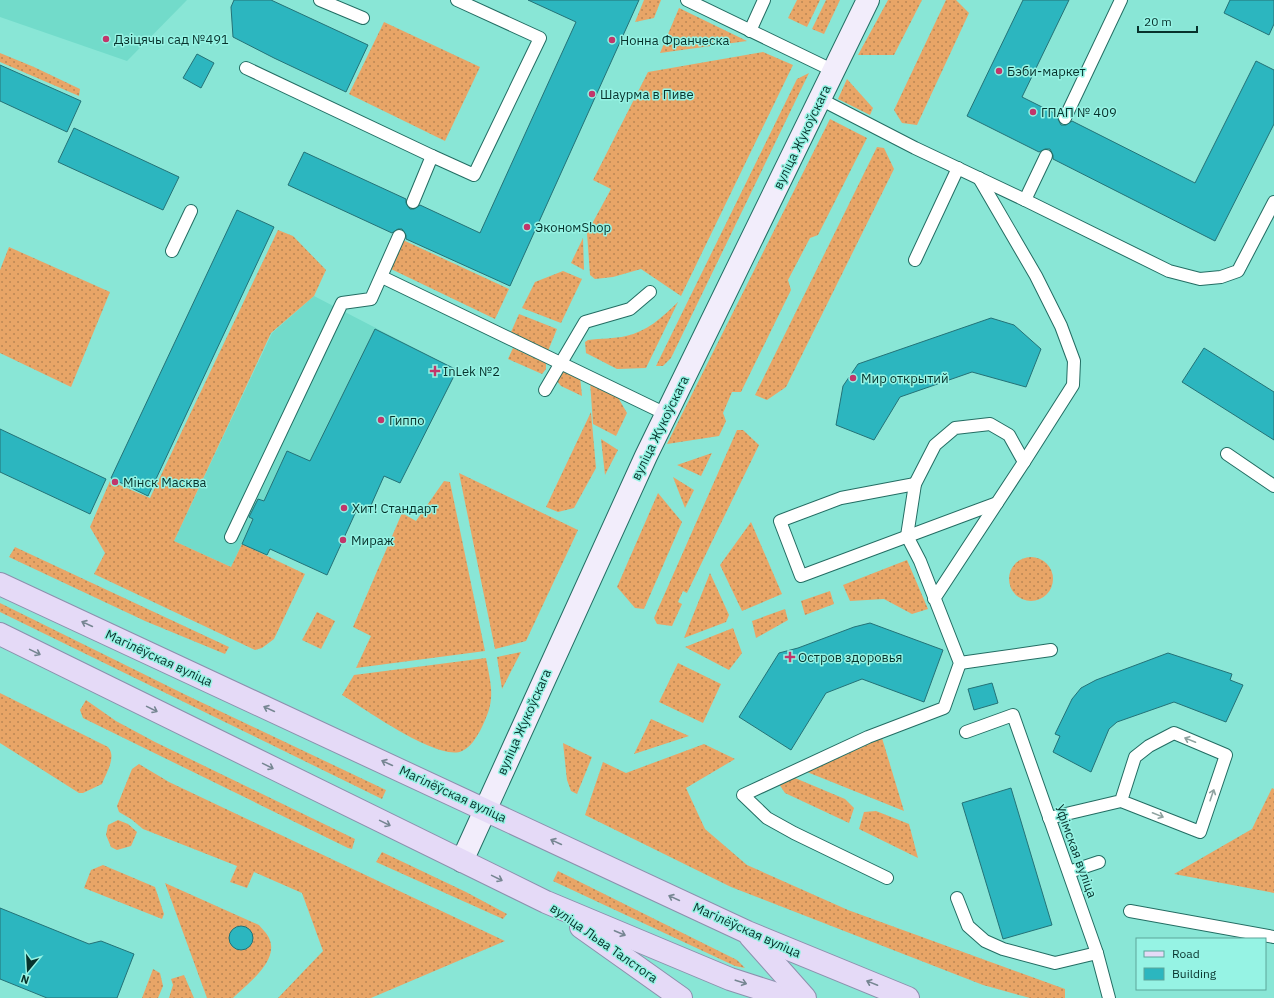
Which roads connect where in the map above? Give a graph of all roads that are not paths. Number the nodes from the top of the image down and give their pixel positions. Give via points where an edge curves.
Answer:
1 (320, 0) edge
2 (457, 0) edge
3 (687, 0) edge
4 (764, 0) edge
5 (868, 0) edge
6 (1121, 0) edge
7 (363, 18) dead end
8 (750, 30) junction
9 (246, 68) dead end
10 (834, 70) junction
11 (820, 99) junction
12 (1065, 118) dead end
13 (432, 156) junction
14 (1046, 156) dead end
15 (958, 168) junction
16 (979, 178) junction
17 (1025, 200) junction
18 (413, 202) dead end
19 (1274, 202) edge
20 (191, 211) dead end
21 (398, 236) dead end
22 (172, 251) dead end
23 (915, 260) dead end
24 (382, 277) junction
25 (650, 292) dead end
26 (560, 363) junction
27 (545, 390) dead end
28 (666, 414) junction
29 (1228, 454) dead end
30 (1024, 462) junction
31 (916, 484) junction
32 (1274, 486) edge
33 (997, 503) junction
34 (907, 536) junction
35 (231, 537) dead end
36 (0, 584) edge
37 (934, 599) junction
38 (0, 634) edge
39 (1051, 650) dead end
40 (960, 663) junction
41 (966, 732) dead end
42 (1122, 801) junction
43 (485, 809) junction
44 (1049, 818) junction
45 (462, 861) junction
46 (1099, 862) dead end
47 (1069, 872) junction
48 (887, 878) dead end
49 (956, 898) dead end
50 (546, 902) junction
51 (1130, 911) dead end
52 (747, 932) junction
53 (1274, 937) edge
54 (1097, 954) junction
55 (681, 998) edge
56 (789, 998) edge
57 (804, 998) edge
58 (908, 998) edge
59 (1109, 998) edge

1 - 7 lane
2 - 13 lane via 540,38 474,175
3 - 8 lane
4 - 8 lane
5 - 10 main road, вуліца Жукоўскага
6 - 12 lane
8 - 10 lane
9 - 13 lane
10 - 11 main road, вуліца Жукоўскага
11 - 15 lane
11 - 28 main road, вуліца Жукоўскага
13 - 18 lane
14 - 17 lane
15 - 16 lane
15 - 23 lane
16 - 17 lane
16 - 30 lane via 1036,276 1061,326 1074,361 1073,384
17 - 19 lane via 1169,271 1200,279 1221,277 1238,271
20 - 22 lane
21 - 24 lane
24 - 26 lane
24 - 35 lane via 371,299 342,303
25 - 26 lane via 630,309 585,322
26 - 27 lane
26 - 28 lane
28 - 43 main road, вуліца Жукоўскага
29 - 32 lane
30 - 31 lane via 1009,435 990,424 955,428 935,445
30 - 33 lane
31 - 34 lane
31 - 34 lane via 841,498 780,521 801,576
33 - 34 lane
33 - 37 lane
34 - 37 lane via 920,561
43 -> 36 main road, Магілёўская вуліца
37 - 40 lane
38 -> 45 main road
39 - 40 lane
40 - 48 lane via 944,708 874,735 743,796 774,822
41 - 44 lane, Уфімская вуліца via 1013,715
42 -> 42 lane via 1200,832 1226,755 1174,733 1149,746 1135,757
42 - 44 lane
43 - 45 main road, вуліца Жукоўскага
52 -> 43 main road, Магілёўская вуліца
44 - 47 lane, Уфімская вуліца
45 -> 50 main road
46 - 47 lane
47 - 54 lane, Уфімская вуліца
49 - 54 lane via 968,926 985,942 1055,963
50 - 55 main road, вуліца Льва Талстога
50 -> 56 main road via 730,979
51 - 53 lane
52 - 57 main road
58 -> 52 main road, Магілёўская вуліца
54 - 59 lane, Уфімская вуліца

